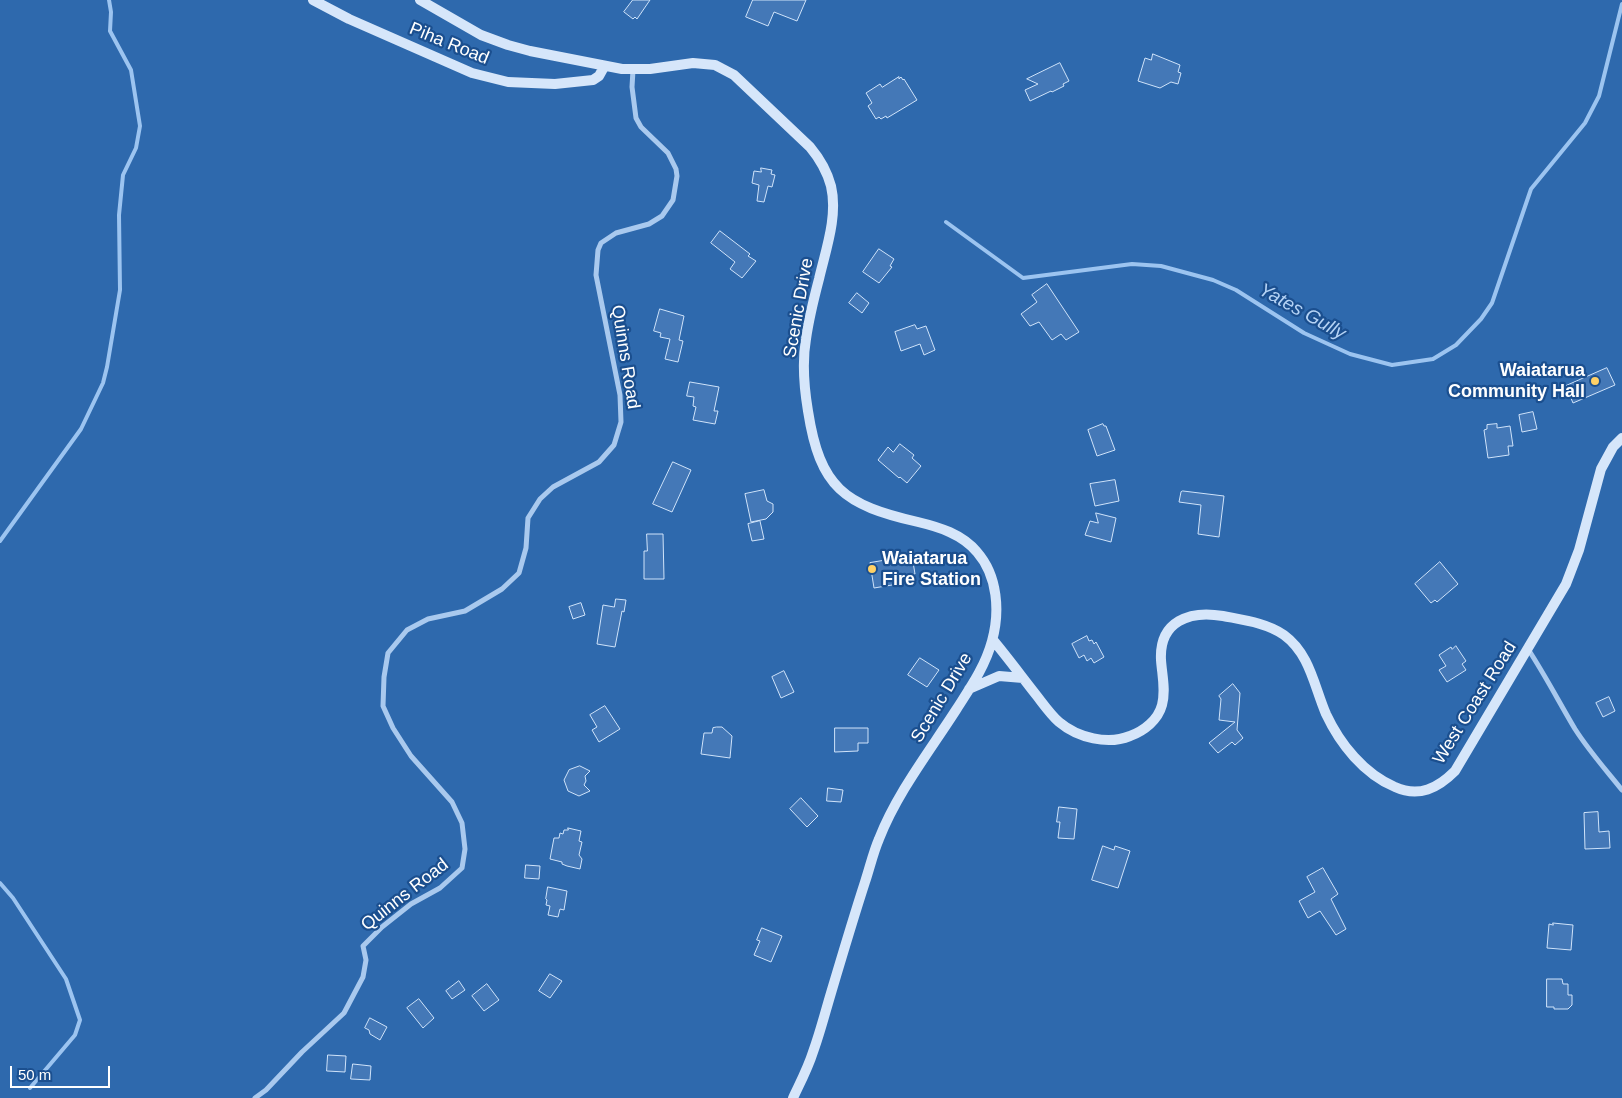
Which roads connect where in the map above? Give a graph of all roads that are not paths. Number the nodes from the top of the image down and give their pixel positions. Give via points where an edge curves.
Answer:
1 (313, 0) edge
2 (420, 0) edge
3 (604, 67) junction
4 (633, 70) junction
5 (1622, 438) edge
6 (992, 640) junction
7 (1528, 648) junction
8 (1023, 678) junction
9 (970, 689) junction
10 (1622, 790) edge
11 (254, 1098) edge
12 (793, 1098) edge

1 - 3 main road, Piha Road via 472,74 508,82 555,84 593,80
2 - 3 main road, Scenic Drive via 481,35 508,45
3 - 4 main road, Scenic Drive
4 - 6 main road, Scenic Drive via 693,63 725,69 798,135 820,160 831,188 832,221 814,298 804,364 807,410 822,466 847,496 871,509 956,535 977,552 995,589 996,618
4 - 11 street, Quinns Road via 636,118 668,153 677,176 673,200 662,216 650,224 616,232 601,243 598,250 596,275 620,395 621,422 614,445 598,462 553,487 540,499 528,518 526,548 519,574 502,590 465,611 428,619 407,630 388,653 383,706 410,756 452,802 462,823 462,868 440,888 382,927 363,946 366,960 363,977 344,1013
5 - 7 main road, West Coast Road via 1613,447 1602,469 1573,568
6 - 8 main road, West Coast Road
6 - 9 main road, Scenic Drive
7 - 8 main road, West Coast Road via 1455,771 1440,784 1422,792 1387,784 1358,761 1333,726 1300,650 1283,634 1261,624 1206,615 1177,621 1164,638 1162,647 1164,688 1161,707 1151,724 1132,736 1118,740 1094,738 1065,726 1047,710
7 - 10 street via 1576,730
8 - 9 main road via 999,676
9 - 12 main road, Scenic Drive via 898,799 879,839 813,1052

